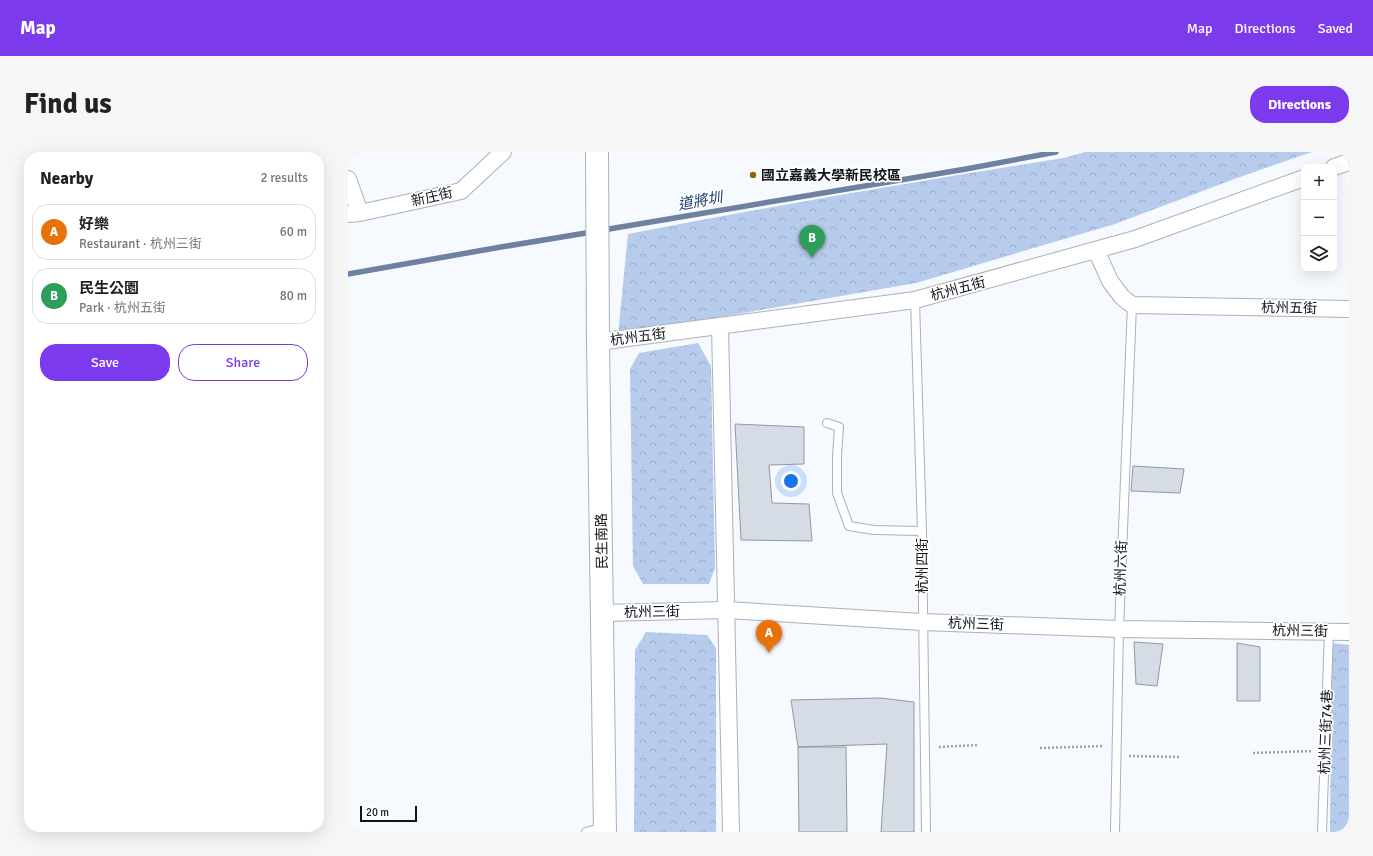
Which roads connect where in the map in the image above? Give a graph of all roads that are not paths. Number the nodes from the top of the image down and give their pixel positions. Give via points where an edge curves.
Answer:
1 (503, 152) edge
2 (597, 152) edge
3 (1349, 162) edge
4 (1337, 166) edge
5 (348, 178) edge
6 (1301, 179) edge
7 (354, 214) edge
8 (1096, 250) junction
9 (915, 300) junction
10 (1132, 305) junction
11 (1349, 309) edge
12 (720, 326) junction
13 (598, 342) junction
14 (827, 423) dead end
15 (922, 530) junction
16 (727, 610) junction
17 (603, 613) junction
18 (922, 622) junction
19 (1119, 629) junction
20 (1329, 631) junction
21 (1349, 632) edge
22 (599, 830) edge
23 (731, 832) edge
24 (926, 832) edge
25 (1115, 832) edge
26 (1322, 832) edge

1 - 7 street, 新庄街 via 461,190
2 - 13 main road, 民生南路
3 - 4 street
5 - 7 street
6 - 8 street, 杭州五街 via 1134,239
8 - 9 street, 杭州五街
8 - 10 street via 1110,281
9 - 12 street, 杭州五街
9 - 15 lane, 杭州四街
10 - 11 street, 杭州五街
10 - 19 lane, 杭州六街
12 - 13 street, 杭州五街
12 - 16 street
13 - 17 main road, 民生南路
14 - 15 lane via 839,427 837,493 849,526 874,530
15 - 18 lane, 杭州四街
16 - 17 street, 杭州三街
16 - 18 street, 杭州三街
16 - 23 street
17 - 22 main road, 民生南路
18 - 19 street, 杭州三街
18 - 24 lane, 杭州四街
19 - 20 street, 杭州三街
19 - 25 lane, 杭州六街
20 - 21 street, 杭州三街
20 - 26 lane, 杭州三街74巷

